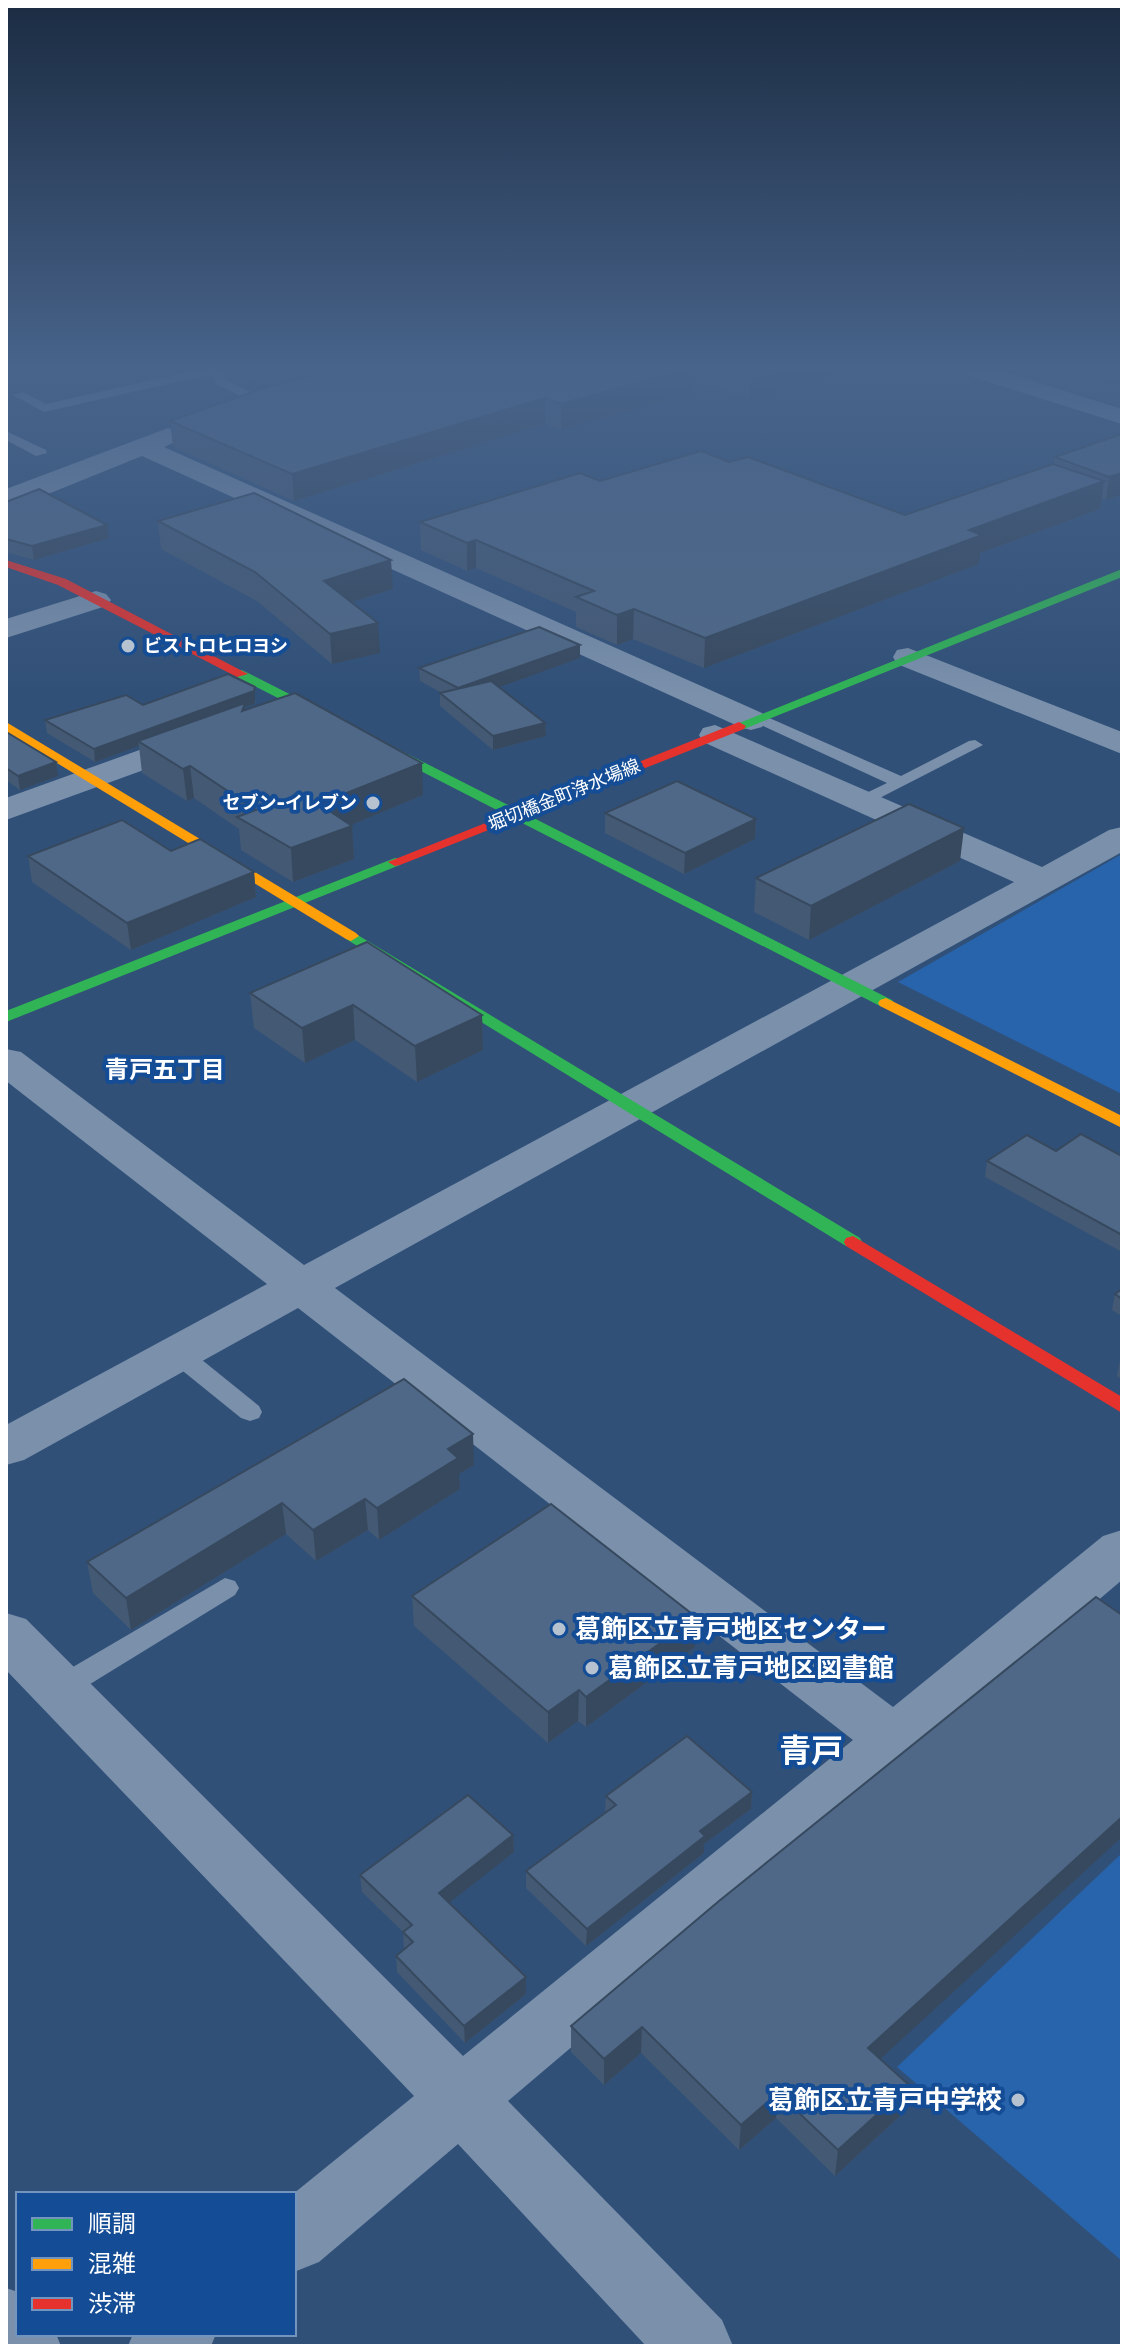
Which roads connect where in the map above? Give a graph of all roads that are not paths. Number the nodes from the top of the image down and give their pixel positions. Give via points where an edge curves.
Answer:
1 (66, 477) edge
2 (210, 477) edge
3 (6, 498) edge
4 (12, 568) edge
5 (1122, 573) edge
6 (96, 600) junction
7 (6, 629) edge
8 (908, 657) junction
9 (296, 702) junction
10 (261, 715) edge
11 (755, 719) junction
12 (6, 726) edge
13 (219, 731) edge
14 (715, 735) junction
15 (1122, 744) edge
16 (975, 745) dead end
17 (92, 778) junction
18 (900, 782) junction
19 (862, 802) junction
20 (6, 810) edge
21 (516, 815) junction
22 (1122, 838) edge
23 (1043, 881) junction
24 (295, 902) junction
25 (854, 986) junction
26 (6, 1017) edge
27 (6, 1061) edge
28 (631, 1106) junction
29 (1122, 1123) edge
30 (300, 1287) junction
31 (177, 1353) junction
32 (1122, 1406) edge
33 (250, 1412) dead end
34 (6, 1447) edge
35 (1122, 1550) edge
36 (225, 1588) dead end
37 (6, 1634) edge
38 (59, 1689) junction
39 (895, 1740) junction
40 (460, 2098) junction
41 (296, 2236) edge
42 (6, 2324) edge
43 (24, 2346) edge
44 (696, 2346) edge

1 - 3 street
2 - 11 street
4 - 6 street via 62,582
5 - 8 street, 堀切橋金町浄水場線
6 - 7 street
6 - 9 street
8 - 11 street, 堀切橋金町浄水場線
8 - 15 street
9 - 10 street
9 - 21 street
11 - 14 street, 堀切橋金町浄水場線
11 - 18 lane
12 - 17 street
13 - 17 street
14 - 19 street
14 - 21 street, 堀切橋金町浄水場線
16 - 18 lane
17 - 20 street
17 - 24 street
18 - 19 lane
19 - 23 street
21 - 24 street, 堀切橋金町浄水場線
21 - 25 street
22 - 23 street
23 - 25 street
24 - 26 street, 堀切橋金町浄水場線
24 - 28 street
25 - 28 street
25 - 29 street
27 - 30 street
28 - 30 street
28 - 32 street
30 - 31 street
30 - 39 street
31 - 33 lane
31 - 34 street
35 - 39 street
36 - 38 lane
37 - 38 street
38 - 40 street
39 - 40 street
40 - 41 street
40 - 44 street
42 - 43 street

